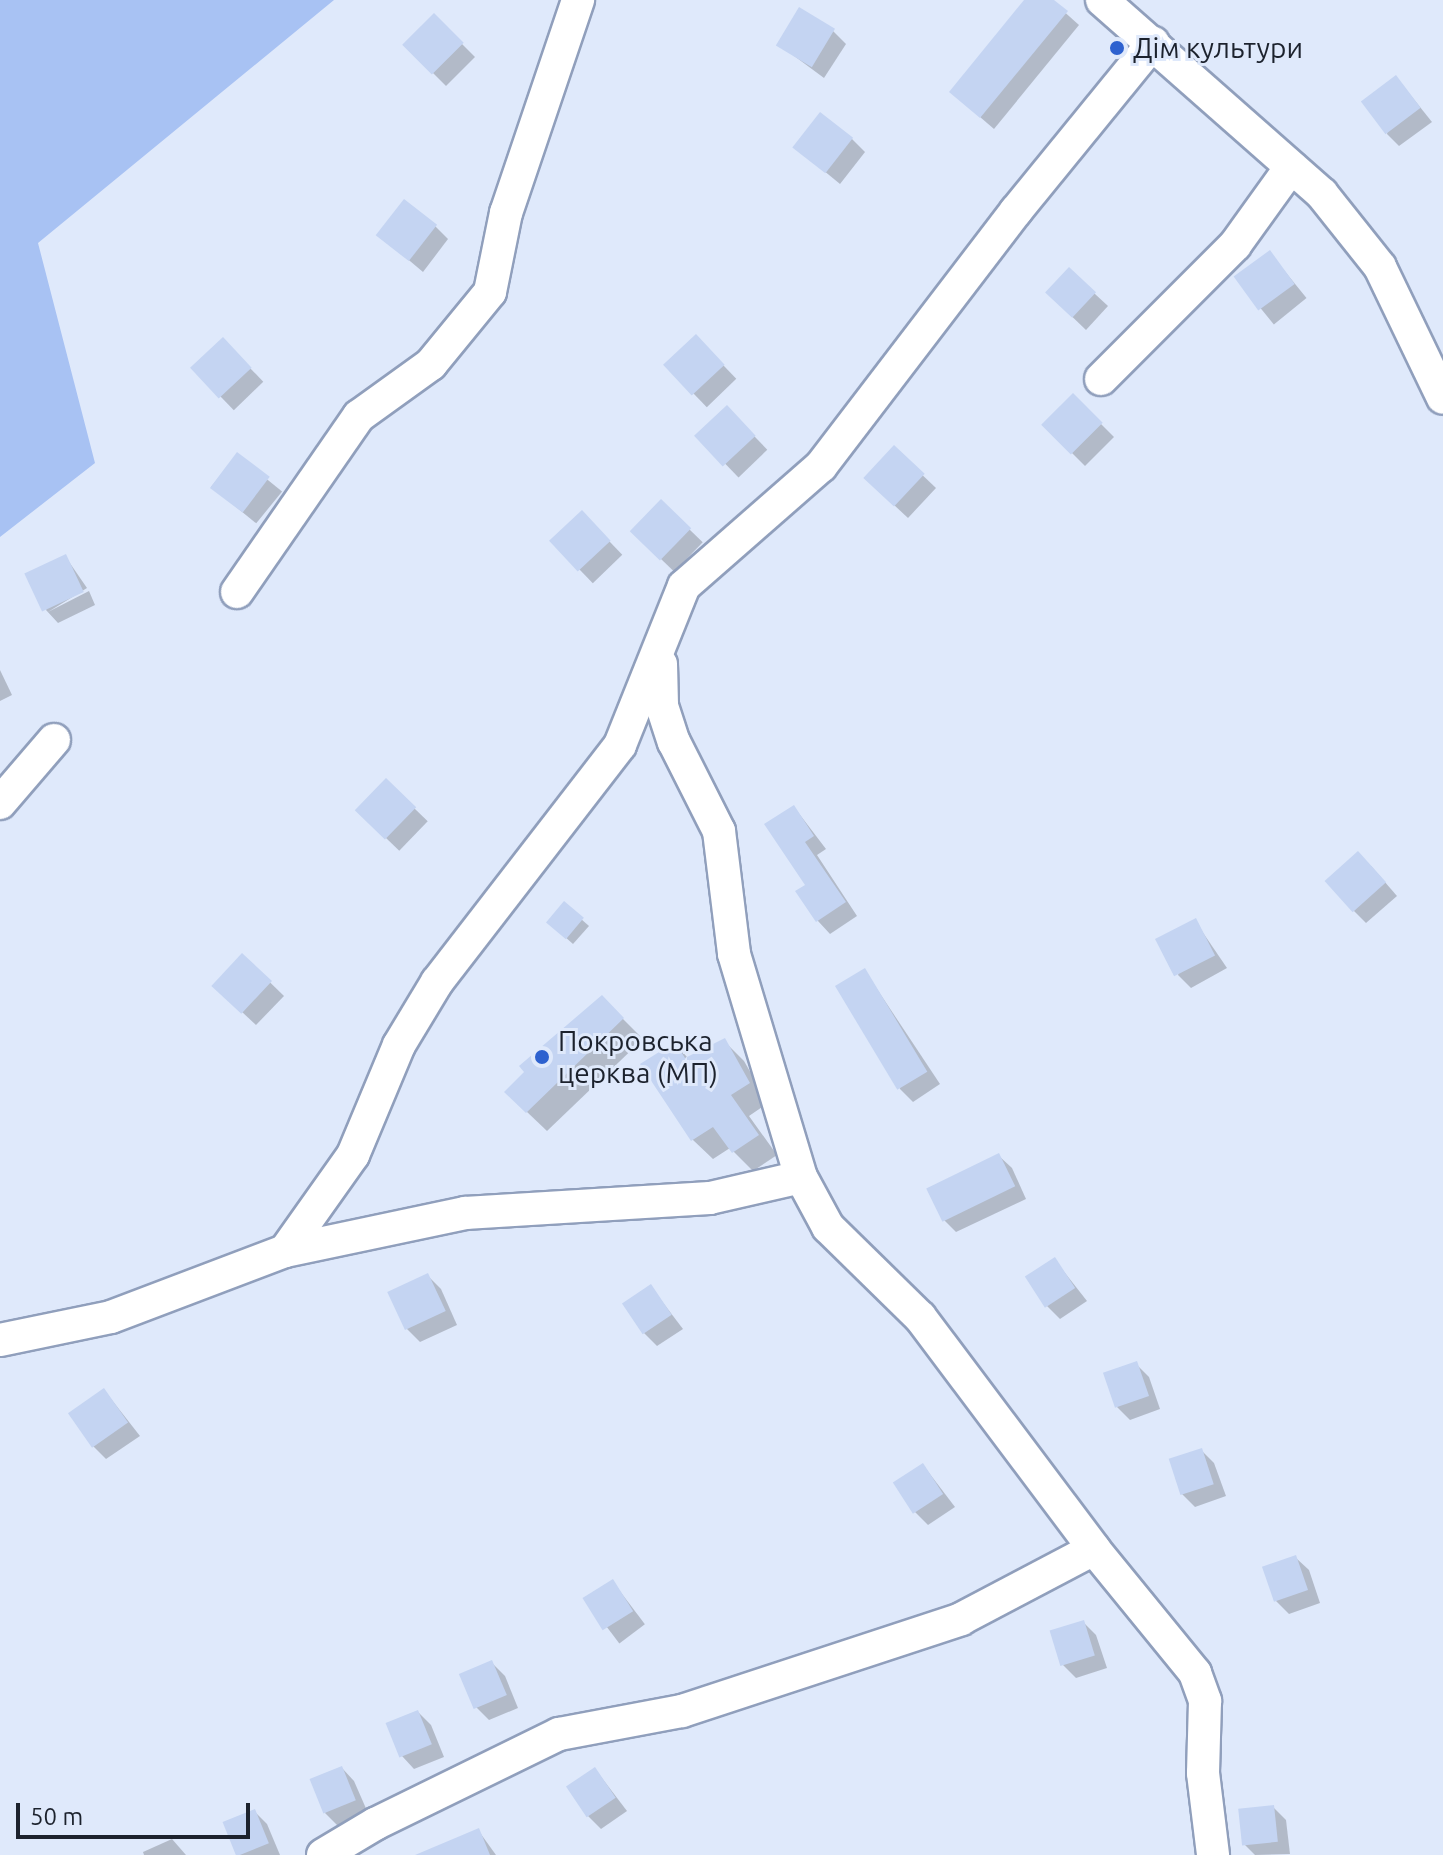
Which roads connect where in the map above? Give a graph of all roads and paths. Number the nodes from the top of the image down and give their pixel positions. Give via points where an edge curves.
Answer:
1 (578, 0) edge
2 (1102, 0) edge
3 (1153, 43) junction
4 (1291, 167) junction
5 (1101, 379) dead end
6 (1443, 398) edge
7 (237, 592) dead end
8 (660, 652) junction
9 (54, 740) dead end
10 (0, 803) edge
11 (801, 1177) junction
12 (285, 1251) junction
13 (0, 1340) edge
14 (1094, 1549) junction
15 (323, 1855) edge
16 (1213, 1855) edge

1 - 7 street via 519,170 490,292 431,364 359,416
2 - 3 street
3 - 4 street
3 - 8 street via 1016,211 821,466 684,586
4 - 5 street via 1235,245
4 - 6 street via 1322,194 1380,267
8 - 11 street via 662,706 674,742 719,831 734,954
8 - 12 street via 620,745 437,982 399,1045 353,1155
9 - 10 street
11 - 12 street via 710,1198 465,1213
11 - 14 street via 828,1227 920,1317
12 - 13 street via 111,1317
14 - 15 street via 961,1619 682,1711 559,1734
14 - 16 street via 1195,1673 1205,1701 1203,1773

